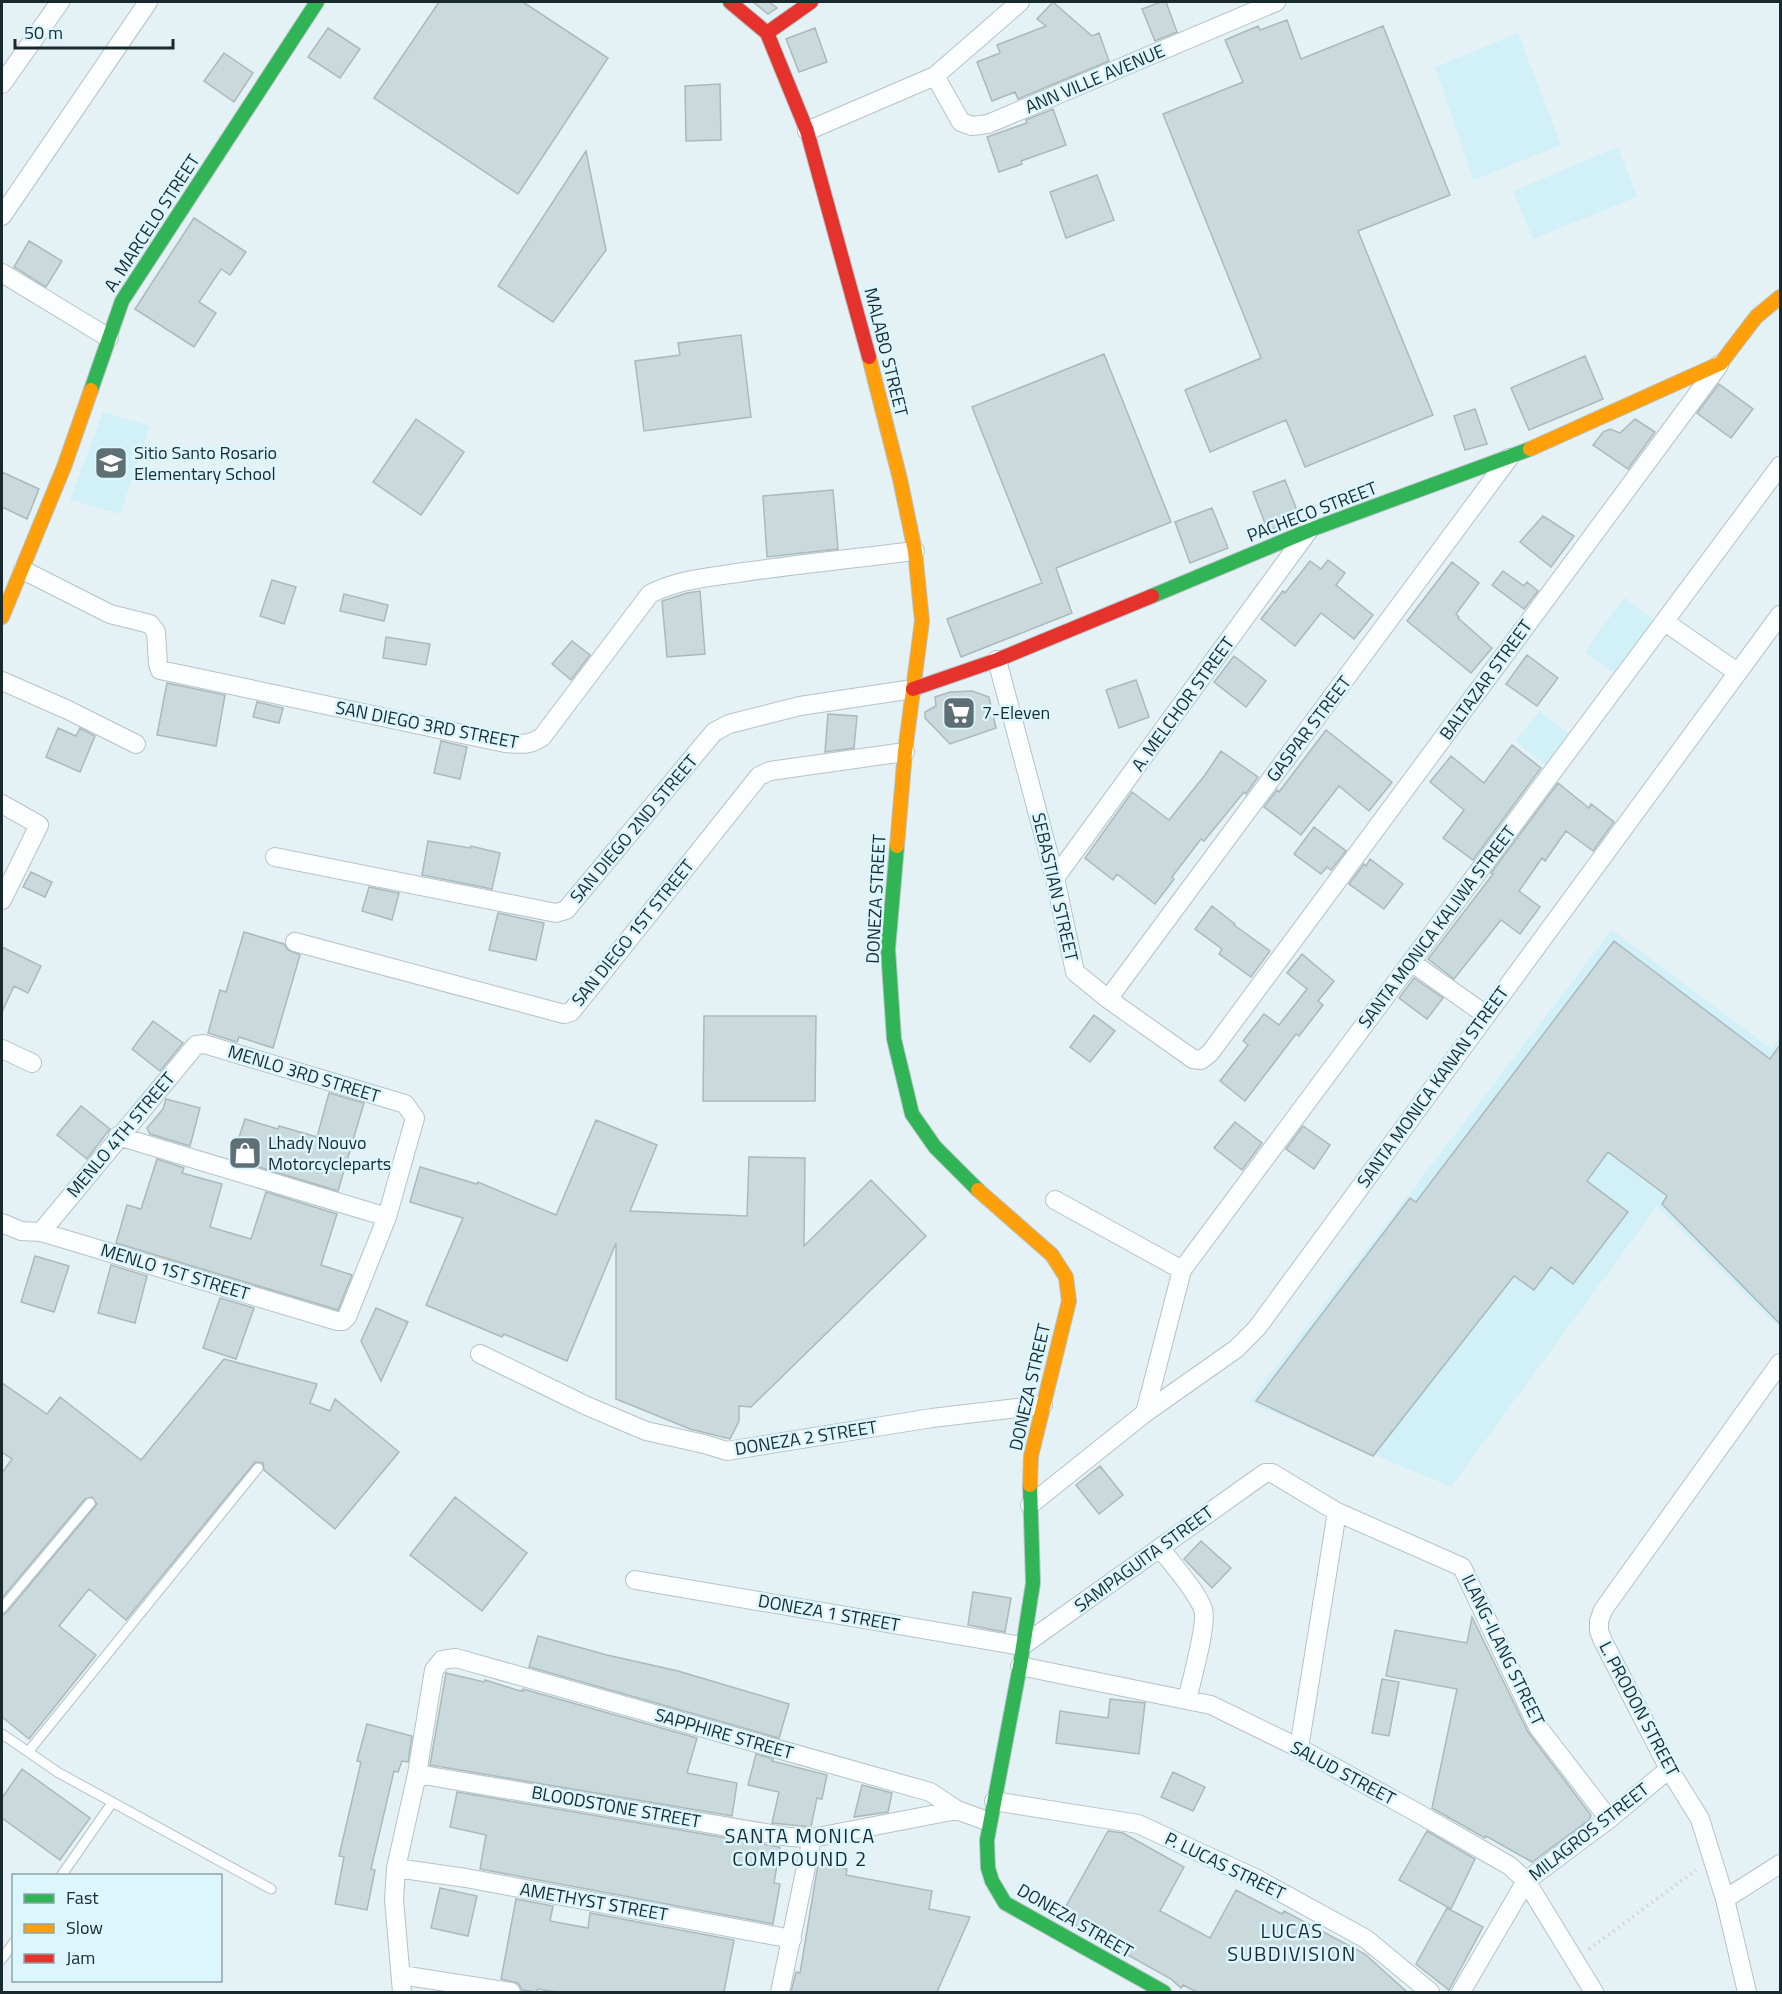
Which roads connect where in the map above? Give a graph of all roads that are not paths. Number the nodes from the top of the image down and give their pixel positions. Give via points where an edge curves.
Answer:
1 (60, 2) edge
2 (148, 2) edge
3 (317, 2) edge
4 (730, 2) edge
5 (811, 2) edge
6 (1020, 2) edge
7 (1276, 2) edge
8 (767, 33) junction
9 (935, 76) junction
10 (2, 84) edge
11 (807, 131) junction
12 (2, 216) edge
13 (2, 273) edge
14 (1780, 297) edge
15 (109, 338) junction
16 (1721, 363) junction
17 (1509, 458) junction
18 (1780, 466) edge
19 (1310, 530) junction
20 (915, 551) junction
21 (23, 570) junction
22 (1780, 615) edge
23 (2, 617) edge
24 (1665, 622) junction
25 (997, 660) junction
26 (1737, 672) junction
27 (2, 681) edge
28 (913, 689) junction
29 (136, 744) dead end
30 (905, 752) junction
31 (2, 804) edge
32 (275, 857) dead end
33 (1055, 878) junction
34 (2, 900) edge
35 (295, 942) dead end
36 (1411, 962) junction
37 (1108, 999) junction
38 (1486, 1015) junction
39 (204, 1044) joint
40 (2, 1049) edge
41 (1193, 1059) joint
42 (32, 1063) dead end
43 (118, 1136) junction
44 (1055, 1200) dead end
45 (387, 1217) junction
46 (2, 1222) edge
47 (41, 1232) junction
48 (1182, 1270) junction
49 (480, 1354) dead end
50 (1780, 1363) edge
51 (1043, 1405) junction
52 (1145, 1413) junction
53 (258, 1468) dead end
54 (90, 1503) dead end
55 (1030, 1505) junction
56 (1336, 1512) junction
57 (1160, 1548) junction
58 (635, 1580) dead end
59 (2, 1608) edge
60 (1022, 1646) junction
61 (1020, 1666) junction
62 (1187, 1700) junction
63 (2, 1734) edge
64 (1299, 1748) junction
65 (27, 1752) junction
66 (1669, 1769) junction
67 (417, 1774) junction
68 (994, 1801) junction
69 (112, 1803) junction
70 (957, 1810) junction
71 (1609, 1819) junction
72 (987, 1821) junction
73 (812, 1838) junction
74 (1780, 1864) edge
75 (396, 1868) junction
76 (62, 1874) edge
77 (1526, 1881) junction
78 (271, 1889) dead end
79 (1725, 1899) junction
80 (792, 1938) junction
81 (12, 1945) edge
82 (2, 1959) edge
83 (402, 1984) edge
84 (511, 1992) edge
85 (780, 1992) edge
86 (1164, 1992) edge
87 (1430, 1992) edge
88 (1461, 1992) edge
89 (1594, 1992) edge
90 (1747, 1992) edge

1 - 10 street
2 - 12 street
3 - 15 street, A. MARCELO STREET via 122,301
4 - 8 street
5 - 8 street
6 - 9 street
7 - 9 street, ANN VILLE AVENUE via 988,124 972,126 961,122
8 - 11 street, MALABO STREET
9 - 11 street
11 - 20 street, MALABO STREET via 855,301
13 - 15 street
14 - 16 street, BALTAZAR STREET via 1756,317
15 - 21 street, A. MARCELO STREET
16 - 17 street, PACHECO STREET
16 - 41 street, BALTAZAR STREET via 1210,1053 1201,1060
17 - 19 street, PACHECO STREET
17 - 37 street, GASPAR STREET
18 - 24 street, SANTA MONICA KALIWA STREET
19 - 25 street, PACHECO STREET
19 - 33 street, A. MELCHOR STREET
20 - 21 street, SAN DIEGO 3RD STREET via 682,581 664,587 650,594 542,737 526,745 160,670 156,632 150,624 110,614
20 - 28 street, MALABO STREET via 922,621
21 - 23 street, A. MARCELO STREET
22 - 26 street, SANTA MONICA KANAN STREET
24 - 26 street
24 - 36 street, SANTA MONICA KALIWA STREET
25 - 28 street, PACHECO STREET
25 - 33 street, SEBASTIAN STREET
26 - 38 street, SANTA MONICA KANAN STREET
27 - 29 street
28 - 30 street, DONEZA STREET
28 - 32 street, SAN DIEGO 2ND STREET via 800,706 729,724 714,732 566,910 556,913
30 - 35 street, SAN DIEGO 1ST STREET via 770,771 759,776 571,1012 564,1014
30 - 51 street, DONEZA STREET via 888,949 894,1039 917,1123 969,1182 1052,1255 1066,1277 1069,1301
31 - 34 street via 39,825
33 - 37 street, SEBASTIAN STREET via 1075,972
36 - 38 street
36 - 48 street, SANTA MONICA KALIWA STREET
37 - 41 street, SEBASTIAN STREET
38 - 52 street, SANTA MONICA KANAN STREET via 1257,1328 1236,1349
39 - 43 street, MENLO 4TH STREET via 196,1045
39 - 45 street, MENLO 3RD STREET via 405,1104 415,1118
40 - 42 street
43 - 45 street
43 - 47 street, MENLO 4TH STREET
44 - 48 street
45 - 47 street, MENLO 1ST STREET via 343,1321
46 - 47 street, MENLO 1ST STREET via 21,1231
48 - 52 street, SANTA MONICA KALIWA STREET
49 - 51 street, DONEZA 2 STREET via 646,1431 727,1451 932,1418
50 - 66 street, L. PRODON STREET via 1603,1610 1599,1621 1610,1657
51 - 55 street, DONEZA STREET via 1031,1456
52 - 55 street, SANTA MONICA KANAN STREET
53 - 65 lane
54 - 59 lane
55 - 60 street, DONEZA STREET via 1033,1583
56 - 57 street, SAMPAGUITA STREET via 1279,1477 1265,1473
56 - 64 street
56 - 71 street, ILANG-ILANG STREET via 1462,1566 1538,1727
57 - 60 street, SAMPAGUITA STREET
57 - 62 street via 1204,1611
58 - 60 street, DONEZA 1 STREET
60 - 61 street, DONEZA STREET
61 - 62 street, SALUD STREET
61 - 68 street, DONEZA STREET
62 - 64 street, SALUD STREET via 1211,1705
63 - 65 lane
64 - 77 street, SALUD STREET via 1510,1866
65 - 69 lane
66 - 71 street, MILAGROS STREET
66 - 79 street, L. PRODON STREET via 1700,1819
67 - 70 street, SAPPHIRE STREET via 434,1670 442,1660 456,1658 930,1792
67 - 73 street, BLOODSTONE STREET
67 - 75 street
68 - 72 street, DONEZA STREET
68 - 87 street, P. LUCAS STREET via 1138,1824 1255,1878 1366,1939
69 - 76 lane
69 - 78 lane
70 - 72 street, SAPPHIRE STREET
70 - 73 street, BLOODSTONE STREET
71 - 77 street, MILAGROS STREET
72 - 86 street, DONEZA STREET via 988,1877 996,1895
73 - 80 street
74 - 79 street
75 - 80 street, AMETHYST STREET
75 - 83 street via 393,1900
77 - 88 street, MILAGROS STREET
77 - 89 street, SALUD STREET
79 - 90 street, L. PRODON STREET
80 - 85 street
81 - 82 lane
83 - 84 street

